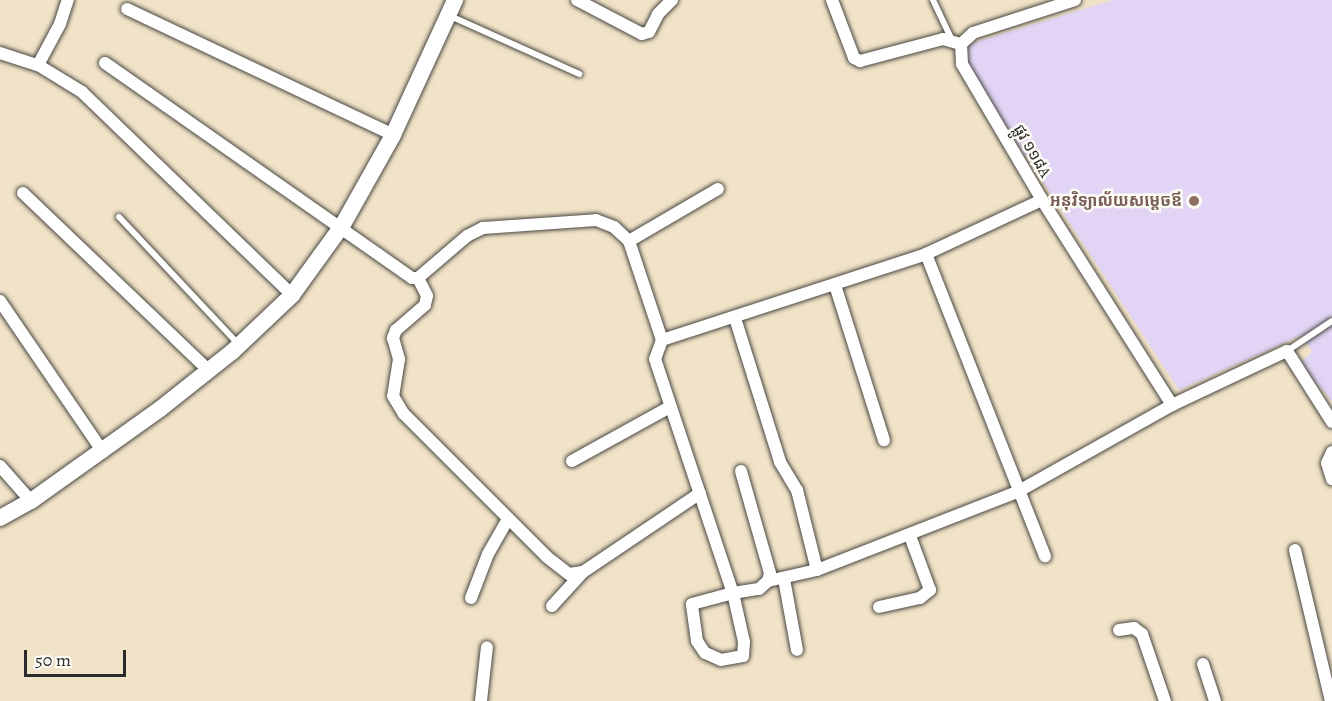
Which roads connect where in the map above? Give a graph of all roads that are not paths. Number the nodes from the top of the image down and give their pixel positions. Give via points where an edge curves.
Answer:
1 (68, 0) edge
2 (577, 0) edge
3 (672, 0) edge
4 (832, 0) edge
5 (933, 0) edge
6 (1075, 0) edge
7 (451, 7) edge
8 (127, 9) dead end
9 (956, 42) junction
10 (0, 53) edge
11 (105, 63) dead end
12 (38, 65) junction
13 (579, 74) dead end
14 (393, 135) junction
15 (718, 189) dead end
16 (23, 193) dead end
17 (1042, 200) junction
18 (119, 217) dead end
19 (342, 226) junction
20 (629, 241) junction
21 (926, 254) junction
22 (418, 278) junction
23 (835, 285) junction
24 (292, 296) junction
25 (0, 300) edge
26 (735, 318) junction
27 (1332, 321) edge
28 (662, 340) junction
29 (239, 345) junction
30 (1287, 351) junction
31 (208, 370) junction
32 (1172, 405) junction
33 (670, 407) junction
34 (1332, 422) edge
35 (884, 440) dead end
36 (103, 452) junction
37 (1332, 452) edge
38 (572, 461) dead end
39 (0, 466) edge
40 (741, 471) dead end
41 (1332, 479) edge
42 (1017, 492) junction
43 (700, 493) junction
44 (31, 501) junction
45 (0, 518) edge
46 (508, 519) junction
47 (910, 536) junction
48 (1295, 550) dead end
49 (1046, 556) dead end
50 (817, 570) junction
51 (583, 572) junction
52 (784, 579) junction
53 (768, 581) junction
54 (733, 593) junction
55 (471, 598) dead end
56 (552, 606) dead end
57 (879, 607) dead end
58 (1119, 630) dead end
59 (487, 647) dead end
60 (797, 650) dead end
61 (1203, 664) dead end
62 (481, 701) edge
63 (1165, 701) edge
64 (1215, 701) edge
65 (1331, 701) edge

1 - 12 street
2 - 3 street via 642,33 648,32
4 - 9 street via 854,58 860,61 943,39
5 - 9 lane
6 - 9 street
7 - 13 lane
7 - 14 main road
8 - 14 street
9 - 17 street, ផ្លូវ ១១៨A via 962,64
10 - 12 street
11 - 19 street
12 - 24 street via 82,92
14 - 19 main road
15 - 20 street
16 - 31 street
17 - 21 street
17 - 32 street, ផ្លូវ ១១៨A
18 - 29 lane
19 - 22 street via 412,278
19 - 24 main road
20 - 22 street via 614,227 596,220 483,228 467,236
20 - 28 street
21 - 23 street
21 - 42 street
22 - 46 street via 427,296 425,305 396,330 393,338 399,359 393,396 404,414
23 - 26 street
23 - 35 street
24 - 29 main road
25 - 36 street
26 - 28 street
26 - 50 street via 780,462 797,490
27 - 30 lane
28 - 33 street via 655,359
29 - 31 main road
30 - 32 street
30 - 34 street
31 - 36 main road
32 - 42 street
33 - 38 street
33 - 43 street
36 - 44 main road
37 - 41 street via 1327,463
39 - 44 street
40 - 53 street via 770,573
42 - 47 street
42 - 49 street
43 - 51 street
43 - 54 street
44 - 45 main road
46 - 51 street via 558,567 569,574
46 - 55 street via 488,554
47 - 50 street
47 - 57 street via 930,590 920,598
48 - 65 street
50 - 52 street
51 - 56 street
52 - 53 street
52 - 60 street
53 - 54 street via 759,589
54 - 54 street via 744,642 743,656 721,660 705,653 697,641 692,604
58 - 63 street via 1134,628 1142,634
59 - 62 street
61 - 64 street

